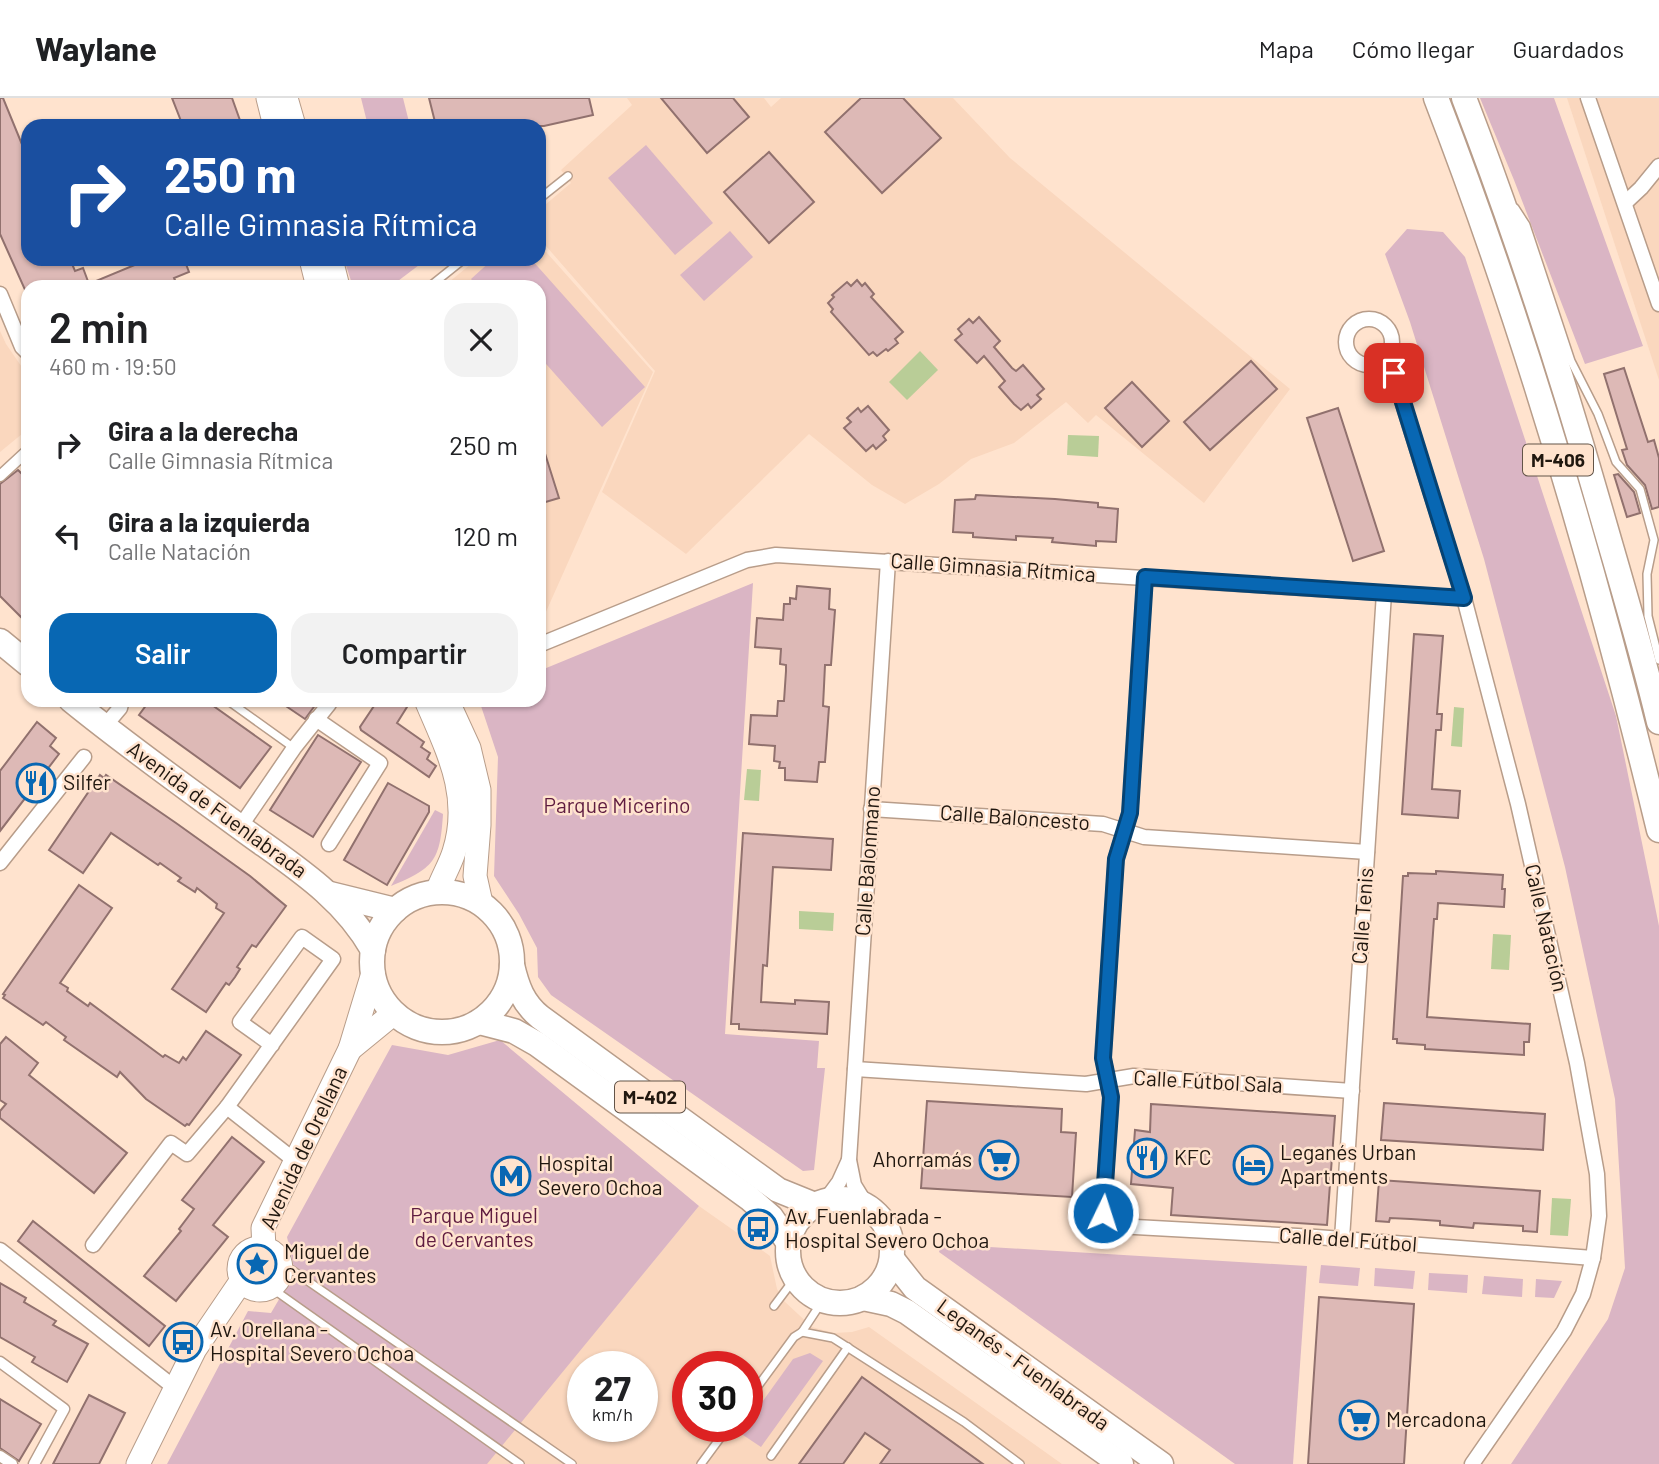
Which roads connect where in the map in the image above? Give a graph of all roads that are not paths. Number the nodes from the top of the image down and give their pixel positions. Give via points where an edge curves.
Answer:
1 (268, 98) edge
2 (286, 98) edge
3 (1436, 98) edge
4 (1464, 98) edge
5 (1588, 98) edge
6 (273, 119) edge
7 (292, 119) edge
8 (1659, 166) edge
9 (568, 176) dead end
10 (1496, 179) junction
11 (546, 193) edge
12 (1625, 203) junction
13 (455, 266) edge
14 (438, 280) edge
15 (0, 294) edge
16 (1659, 304) edge
17 (21, 345) edge
18 (1384, 358) dead end
19 (21, 458) edge
20 (0, 476) edge
21 (1657, 539) edge
22 (888, 561) junction
23 (1145, 577) junction
24 (1384, 593) junction
25 (1464, 598) junction
26 (546, 642) edge
27 (1659, 660) edge
28 (80, 707) edge
29 (120, 707) edge
30 (237, 707) edge
31 (326, 707) edge
32 (429, 707) edge
33 (450, 707) edge
34 (316, 719) junction
35 (1659, 722) edge
36 (104, 727) junction
37 (294, 748) junction
38 (84, 757) dead end
39 (871, 809) junction
40 (240, 827) junction
41 (1659, 830) edge
42 (1123, 831) junction
43 (329, 844) dead end
44 (1367, 852) junction
45 (0, 863) edge
46 (437, 892) junction
47 (330, 894) junction
48 (481, 903) junction
49 (395, 910) junction
50 (373, 961) junction
51 (512, 965) junction
52 (394, 1013) junction
53 (479, 1022) junction
54 (272, 1045) junction
55 (350, 1049) junction
56 (855, 1069) junction
57 (1107, 1080) junction
58 (1352, 1091) junction
59 (227, 1107) junction
60 (294, 1160) junction
61 (849, 1160) junction
62 (820, 1203) junction
63 (867, 1206) junction
64 (1342, 1239) junction
65 (788, 1242) junction
66 (93, 1245) dead end
67 (0, 1250) edge
68 (271, 1255) junction
69 (1593, 1258) junction
70 (892, 1259) junction
71 (795, 1278) junction
72 (242, 1280) junction
73 (270, 1287) junction
74 (863, 1298) junction
75 (823, 1300) junction
76 (774, 1306) dead end
77 (802, 1332) junction
78 (848, 1347) junction
79 (0, 1362) edge
80 (763, 1379) edge
81 (175, 1388) junction
82 (717, 1442) edge
83 (0, 1456) edge
84 (771, 1456) dead end
85 (12, 1464) edge
86 (34, 1464) edge
87 (138, 1464) edge
88 (520, 1464) edge
89 (572, 1464) edge
90 (701, 1464) edge
91 (1020, 1464) edge
92 (1121, 1464) edge
93 (1161, 1464) edge
94 (1472, 1464) edge

1 - 6 main road
2 - 7 main road
3 - 41 highway, M-406 via 1550,431 1621,674
4 - 10 highway, M-406
5 - 12 street
8 - 12 street
9 - 11 lane
10 - 21 lane via 1526,225 1571,361 1598,414 1615,462 1640,489
10 - 35 highway, M-406 via 1575,422
12 - 16 street
13 - 14 lane
15 - 17 street
18 - 25 street, Calle Natación via 1394,373
19 - 20 street
21 - 27 lane via 1647,574 1648,616
22 - 23 street, Calle Gimnasia Rítmica
22 - 26 street, Calle Gimnasia Rítmica via 759,557
22 - 39 street, Calle Balonmano
23 - 24 street, Calle Gimnasia Rítmica
23 - 42 street via 1130,813
24 - 25 street, Calle Gimnasia Rítmica
24 - 44 street, Calle Tenis
25 - 69 street, Calle Natación via 1518,804 1577,1063 1597,1174 1599,1216
28 - 36 highway, Avenida de Fuenlabrada
29 - 36 street, Avenida de Fuenlabrada
30 - 37 lane
31 - 34 street
32 - 46 main road via 454,766 460,804 454,852
33 - 48 main road via 469,748 480,790 475,876
34 - 37 street
34 - 43 street via 380,764
36 - 40 highway, Avenida de Fuenlabrada
37 - 40 street
38 - 45 street
39 - 42 street, Calle Baloncesto via 1103,824
39 - 56 street, Calle Balonmano
40 - 47 highway, Avenida de Fuenlabrada
42 - 44 street, Calle Baloncesto via 1144,837
42 - 57 street via 1116,859 1103,1058
44 - 58 street, Calle Tenis
46 - 48 highway via 460,894
46 - 49 highway via 414,897
47 - 49 highway, Avenida de Fuenlabrada
47 - 50 highway, Avenida de Fuenlabrada via 360,927
48 - 51 highway via 498,919 509,940
49 - 50 highway via 380,928
50 - 52 highway via 380,994
50 - 55 main road, Avenida de Orellana
51 - 53 highway via 508,986 496,1007
51 - 62 highway, M-402 via 519,992 541,1017 778,1190
52 - 53 highway via 412,1026 435,1032
52 - 55 main road, Avenida de Orellana
53 - 65 highway, M-402 via 514,1031 537,1044 749,1198 771,1217
54 - 54 street via 334,960 302,937 240,1022
54 - 59 street
55 - 60 main road, Avenida de Orellana
56 - 57 street, Calle Fútbol Sala via 1086,1084
56 - 61 street, Calle Balonmano
57 - 58 street, Calle Fútbol Sala via 1134,1076
57 - 64 street, Calle del Fútbol via 1111,1097 1103,1213 1116,1226
58 - 64 street, Calle Tenis
59 - 60 street
59 - 66 street via 187,1154 171,1143
60 - 68 main road, Avenida de Orellana via 263,1228
61 - 62 street, Calle Balonmano via 835,1188
61 - 63 street, Calle Balonmano via 854,1185
62 - 63 highway, M-402 via 844,1198
62 - 65 highway via 798,1221
63 - 70 highway, Leganés - Fuenlabrada via 886,1225
64 - 69 street, Calle del Fútbol
65 - 71 highway, M-402
67 - 81 street
68 - 72 main road, Avenida de Orellana via 257,1248 244,1254 239,1266
68 - 73 main road, Avenida de Orellana via 280,1275
68 - 89 lane
69 - 94 street, Calle Natación via 1583,1294 1563,1331
70 - 74 highway via 877,1288
70 - 93 highway, Leganés - Fuenlabrada via 915,1288
71 - 75 highway
71 - 76 lane
72 - 73 main road via 252,1289
72 - 81 main road, Avenida de Orellana via 195,1349
73 - 88 lane
74 - 75 highway, Leganés - Fuenlabrada via 836,1303
74 - 92 highway, Leganés - Fuenlabrada via 907,1312
75 - 77 lane
77 - 78 lane via 833,1338
77 - 80 lane
78 - 84 lane
78 - 91 lane
79 - 86 street via 64,1409
81 - 87 main road, Avenida de Orellana
82 - 90 lane
83 - 85 street

